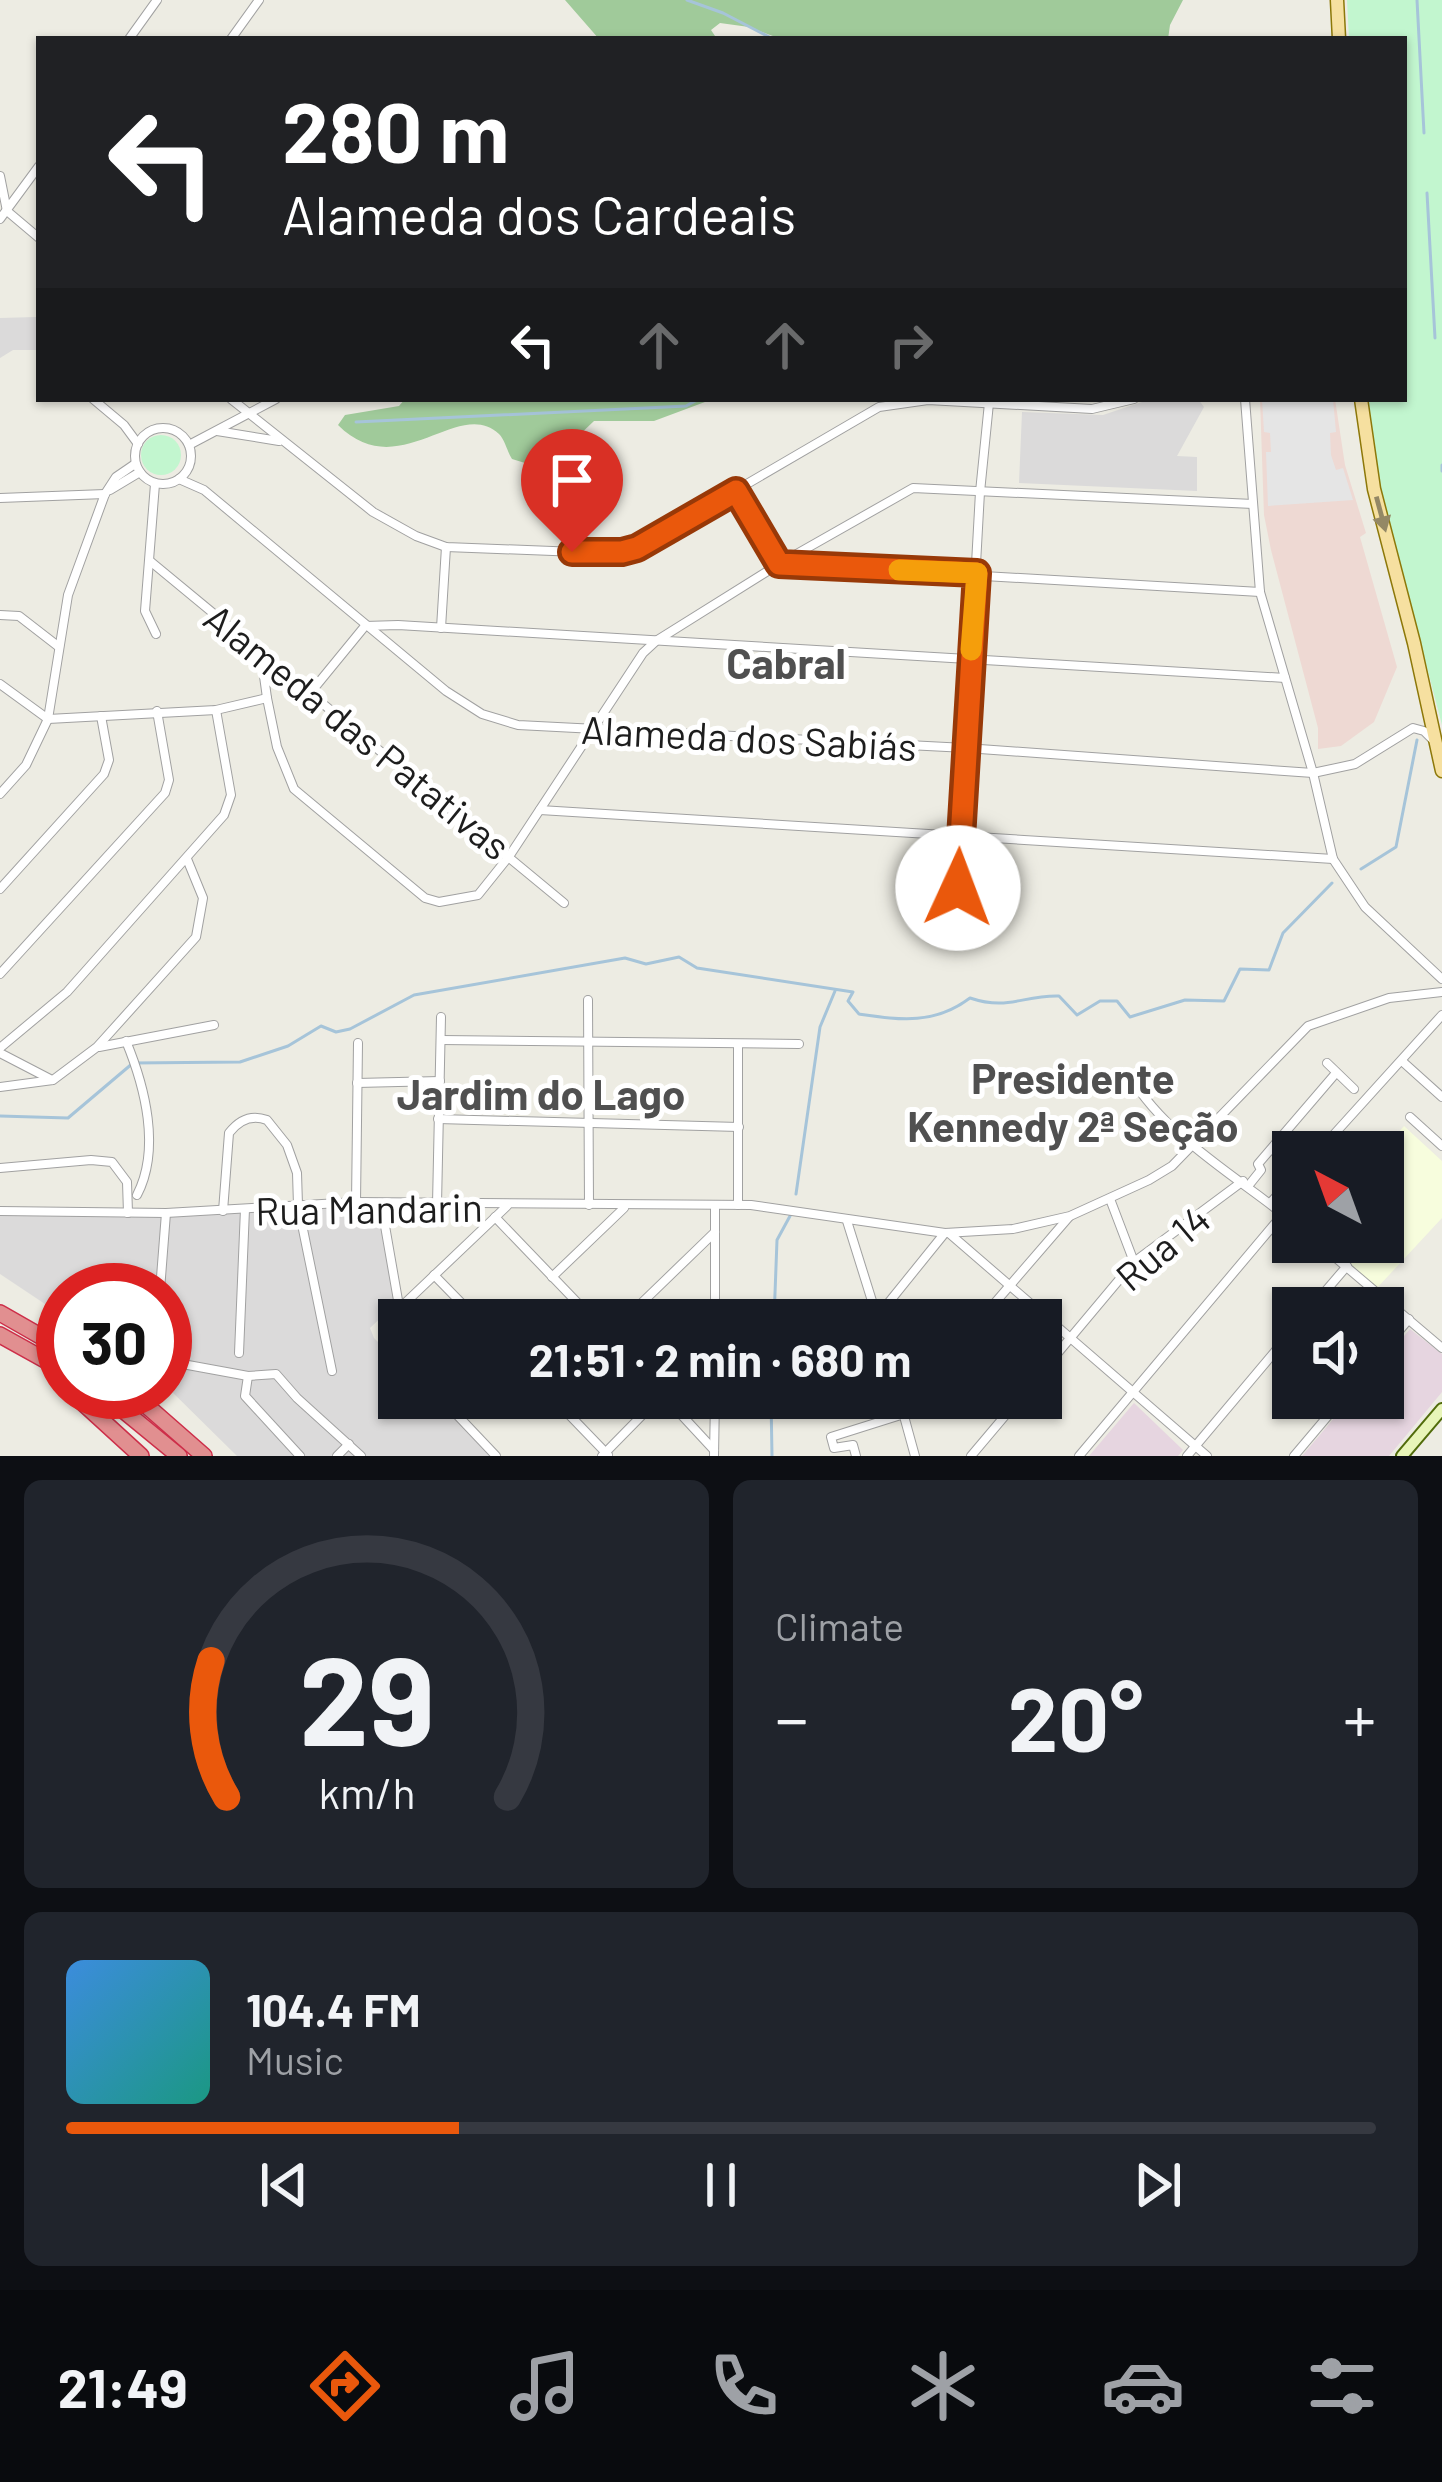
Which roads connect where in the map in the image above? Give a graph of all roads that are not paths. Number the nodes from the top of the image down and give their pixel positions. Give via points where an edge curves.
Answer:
1 (157, 0) edge
2 (259, 0) edge
3 (1337, 0) edge
4 (131, 36) edge
5 (233, 36) edge
6 (1339, 36) edge
7 (36, 170) edge
8 (0, 176) edge
9 (4, 215) edge
10 (36, 236) edge
11 (97, 402) edge
12 (236, 402) edge
13 (270, 402) edge
14 (914, 402) edge
15 (969, 402) edge
16 (1121, 402) edge
17 (1245, 402) edge
18 (1361, 402) edge
19 (989, 403) junction
20 (249, 413) junction
21 (124, 425) junction
22 (215, 431) junction
23 (145, 434) junction
24 (137, 444) junction
25 (288, 444) junction
26 (190, 446) junction
27 (138, 468) junction
28 (187, 469) junction
29 (179, 478) junction
30 (160, 483) junction
31 (199, 486) junction
32 (736, 491) junction
33 (106, 492) junction
34 (980, 492) junction
35 (0, 498) edge
36 (1253, 504) junction
37 (446, 547) junction
38 (150, 561) junction
39 (779, 564) junction
40 (977, 573) junction
41 (1260, 592) junction
42 (0, 615) edge
43 (365, 626) junction
44 (441, 628) junction
45 (156, 634) dead end
46 (656, 641) junction
47 (60, 647) junction
48 (268, 658) junction
49 (970, 660) junction
50 (1285, 678) junction
51 (2, 691) edge
52 (311, 692) junction
53 (267, 698) junction
54 (216, 710) junction
55 (158, 711) junction
56 (101, 716) junction
57 (48, 719) junction
58 (590, 730) junction
59 (1436, 743) junction
60 (966, 748) junction
61 (1442, 771) edge
62 (1312, 773) junction
63 (0, 794) edge
64 (540, 810) junction
65 (960, 833) junction
66 (510, 855) junction
67 (187, 859) junction
68 (1333, 860) junction
69 (958, 888) dead end
70 (0, 889) edge
71 (564, 903) dead end
72 (0, 974) edge
73 (1442, 979) edge
74 (1442, 992) edge
75 (588, 1000) dead end
76 (1442, 1016) edge
77 (441, 1017) dead end
78 (214, 1025) dead end
79 (441, 1040) junction
80 (126, 1041) junction
81 (358, 1043) dead end
82 (590, 1044) junction
83 (738, 1044) junction
84 (800, 1044) dead end
85 (97, 1047) junction
86 (0, 1050) edge
87 (1327, 1063) dead end
88 (1402, 1063) junction
89 (1336, 1073) junction
90 (1130, 1076) dead end
91 (53, 1080) junction
92 (440, 1081) junction
93 (357, 1083) junction
94 (0, 1087) edge
95 (1354, 1089) dead end
96 (1442, 1097) edge
97 (1410, 1117) dead end
98 (438, 1119) junction
99 (589, 1124) junction
100 (739, 1127) junction
101 (1338, 1131) edge
102 (1195, 1144) junction
103 (1442, 1146) edge
104 (0, 1168) edge
105 (1246, 1183) junction
106 (127, 1186) junction
107 (137, 1195) junction
108 (1110, 1199) junction
109 (356, 1202) junction
110 (381, 1203) junction
111 (1270, 1203) edge
112 (436, 1204) junction
113 (298, 1205) junction
114 (508, 1205) junction
115 (589, 1205) junction
116 (738, 1205) junction
117 (625, 1207) junction
118 (715, 1207) junction
119 (245, 1209) junction
120 (0, 1211) edge
121 (224, 1211) junction
122 (128, 1213) junction
123 (150, 1213) junction
124 (166, 1214) junction
125 (1070, 1216) junction
126 (496, 1217) junction
127 (847, 1221) junction
128 (1272, 1227) edge
129 (715, 1232) junction
130 (947, 1233) junction
131 (1134, 1262) junction
132 (162, 1263) edge
133 (1343, 1263) edge
134 (1347, 1266) junction
135 (434, 1275) junction
136 (552, 1277) junction
137 (1008, 1287) junction
138 (1329, 1287) edge
139 (398, 1299) edge
140 (407, 1299) edge
141 (457, 1299) edge
142 (573, 1299) edge
143 (646, 1299) edge
144 (715, 1299) edge
145 (872, 1299) edge
146 (893, 1299) edge
147 (998, 1299) edge
148 (0, 1313) edge
149 (1409, 1319) junction
150 (1404, 1325) edge
151 (36, 1334) edge
152 (0, 1335) edge
153 (1070, 1340) junction
154 (1442, 1348) edge
155 (1062, 1349) edge
156 (34, 1352) joint
157 (239, 1353) dead end
158 (36, 1354) edge
159 (1272, 1355) edge
160 (192, 1366) edge
161 (332, 1371) dead end
162 (248, 1376) junction
163 (1132, 1393) junction
164 (1442, 1409) edge
165 (101, 1419) edge
166 (133, 1419) edge
167 (165, 1419) edge
168 (461, 1419) edge
169 (573, 1419) edge
170 (639, 1419) edge
171 (685, 1419) edge
172 (715, 1419) edge
173 (888, 1419) edge
174 (905, 1419) edge
175 (1002, 1419) edge
176 (1325, 1419) edge
177 (350, 1444) junction
178 (1195, 1447) junction
179 (714, 1453) edge
180 (606, 1455) edge
181 (141, 1456) edge
182 (179, 1456) edge
183 (204, 1456) edge
184 (300, 1456) edge
185 (337, 1456) edge
186 (361, 1456) edge
187 (496, 1456) edge
188 (856, 1456) edge
189 (915, 1456) edge
190 (971, 1456) edge
191 (1079, 1456) edge
192 (1187, 1456) edge
193 (1207, 1456) edge
194 (1294, 1456) edge
195 (1402, 1456) edge

1 - 4 street
2 - 5 street
3 - 6 main road
7 - 9 street
8 - 9 street
9 - 10 street
11 - 21 street
12 - 20 street
13 - 20 street
14 - 32 street via 879,407
15 - 19 street
16 - 19 street via 1092,409
17 - 36 street
18 -> 59 main road via 1374,489
19 - 34 street
20 - 22 street
20 - 25 street
21 - 23 street
21 - 24 street
22 - 25 street
22 - 26 street
23 - 24 street
23 - 26 street via 166,428
24 - 27 street
25 - 37 street via 373,512
26 - 28 street
27 - 30 street
27 - 33 street
28 - 29 street
28 - 31 street, Alameda dos Sabiás
29 - 30 street
29 - 31 street, Alameda dos Sabiás
30 - 38 street
31 - 43 street, Alameda dos Sabiás
32 - 37 street via 622,552
32 - 39 street
33 - 35 street
33 - 47 street via 68,595
34 - 36 street
34 - 39 street via 913,488
34 - 40 street
36 - 41 street
37 - 44 street
38 - 45 street via 145,611
38 - 48 street, Alameda das Patativas
39 - 40 street
39 - 46 street
40 - 41 street
40 - 49 street
41 - 50 street
42 - 47 street via 19,616
43 - 44 street
43 - 52 street
43 - 58 street, Alameda dos Sabiás via 482,714
44 - 46 street
46 - 49 street
46 - 58 street
47 - 57 street
48 - 52 street, Alameda das Patativas
48 - 53 street
49 - 50 street
49 - 60 street
50 - 62 street
51 - 57 street
52 - 66 street, Alameda das Patativas
53 - 54 street
53 - 66 street via 294,790 425,898 478,895
54 - 55 street
54 - 67 street via 230,801
55 - 56 street
55 - 72 street via 165,793
56 - 57 street
56 - 70 street via 104,775
57 - 63 street via 26,765
58 - 60 street, Alameda dos Sabiás
58 - 64 street
59 - 61 main road
59 - 62 street, Alameda dos Sabiás via 1413,728 1355,764
60 - 62 street, Alameda dos Sabiás
60 - 65 street
62 - 68 street
64 - 65 street
64 - 66 street
65 - 68 street
65 - 69 street
66 - 71 street, Alameda das Patativas
67 - 85 street via 202,898 196,937
67 - 86 street via 67,992
68 - 73 street via 1365,907
74 - 102 street, Rua Mandarin via 1389,998 1308,1026
75 - 82 street
76 - 88 street
77 - 79 street
78 - 80 street
79 - 82 street
79 - 92 street
80 - 85 street
80 - 107 street via 147,1107 145,1178
81 - 93 street
82 - 83 street
82 - 99 street
83 - 84 street
83 - 100 street
85 - 91 street
86 - 91 street
87 - 89 street
88 - 96 street
88 - 101 street
89 - 95 street
89 - 105 street, Rua 14
90 - 102 street
91 - 94 street
92 - 93 street
92 - 98 street
93 - 109 street
97 - 103 street
98 - 99 street
98 - 112 street
99 - 100 street
99 - 115 street
100 - 116 street
102 - 105 street
102 - 108 street, Rua Mandarin
104 - 106 street via 104,1160 118,1166
105 - 111 street
105 - 131 street, Rua 14
106 - 107 street
106 - 122 street
107 - 123 street
108 - 125 street, Rua Mandarin
108 - 131 street
109 - 110 street, Rua Mandarin
109 - 113 street, Rua Mandarin
110 - 112 street, Rua Mandarin
110 - 139 street
112 - 114 street, Rua Mandarin
113 - 119 street, Rua Mandarin
113 - 121 street via 287,1145 273,1125 251,1117 229,1132
113 - 161 street
114 - 115 street, Rua Mandarin
114 - 126 street
115 - 117 street, Rua Mandarin
116 - 118 street, Rua Mandarin
116 - 127 street, Rua Mandarin
117 - 118 street, Rua Mandarin
117 - 136 street
118 - 129 street
119 - 121 street, Rua Mandarin
119 - 157 street
120 - 122 street, Rua Mandarin
121 - 124 street, Rua Mandarin
122 - 123 street, Rua Mandarin
123 - 124 street, Rua Mandarin
124 - 132 street
125 - 130 street, Rua Mandarin
125 - 137 street
126 - 135 street
126 - 136 street
127 - 130 street, Rua Mandarin
127 - 145 street
128 - 163 street
129 - 143 street
129 - 144 street
130 - 137 street
130 - 146 street
131 - 153 street, Rua 14
133 - 134 street
134 - 138 street
134 - 149 street
135 - 140 street
135 - 141 street
136 - 142 street
137 - 147 street
137 - 153 street
148 - 151 highway
149 - 150 street
149 - 154 street
152 - 156 highway
153 - 155 street, Rua 14
153 - 163 street
156 - 158 highway
159 - 178 street
160 - 162 street
162 - 177 street via 276,1374
162 - 184 street via 247,1398
163 - 178 street
163 - 191 street
164 - 195 main road
165 - 181 highway
166 - 182 highway
167 - 183 highway
168 - 187 street
169 - 180 street
170 - 180 street
171 - 179 street
172 - 179 street
173 - 188 street via 831,1437 834,1448 851,1445
174 - 189 street
175 - 190 street
176 - 194 street
177 - 185 street
177 - 186 street
178 - 192 street
178 - 193 street

